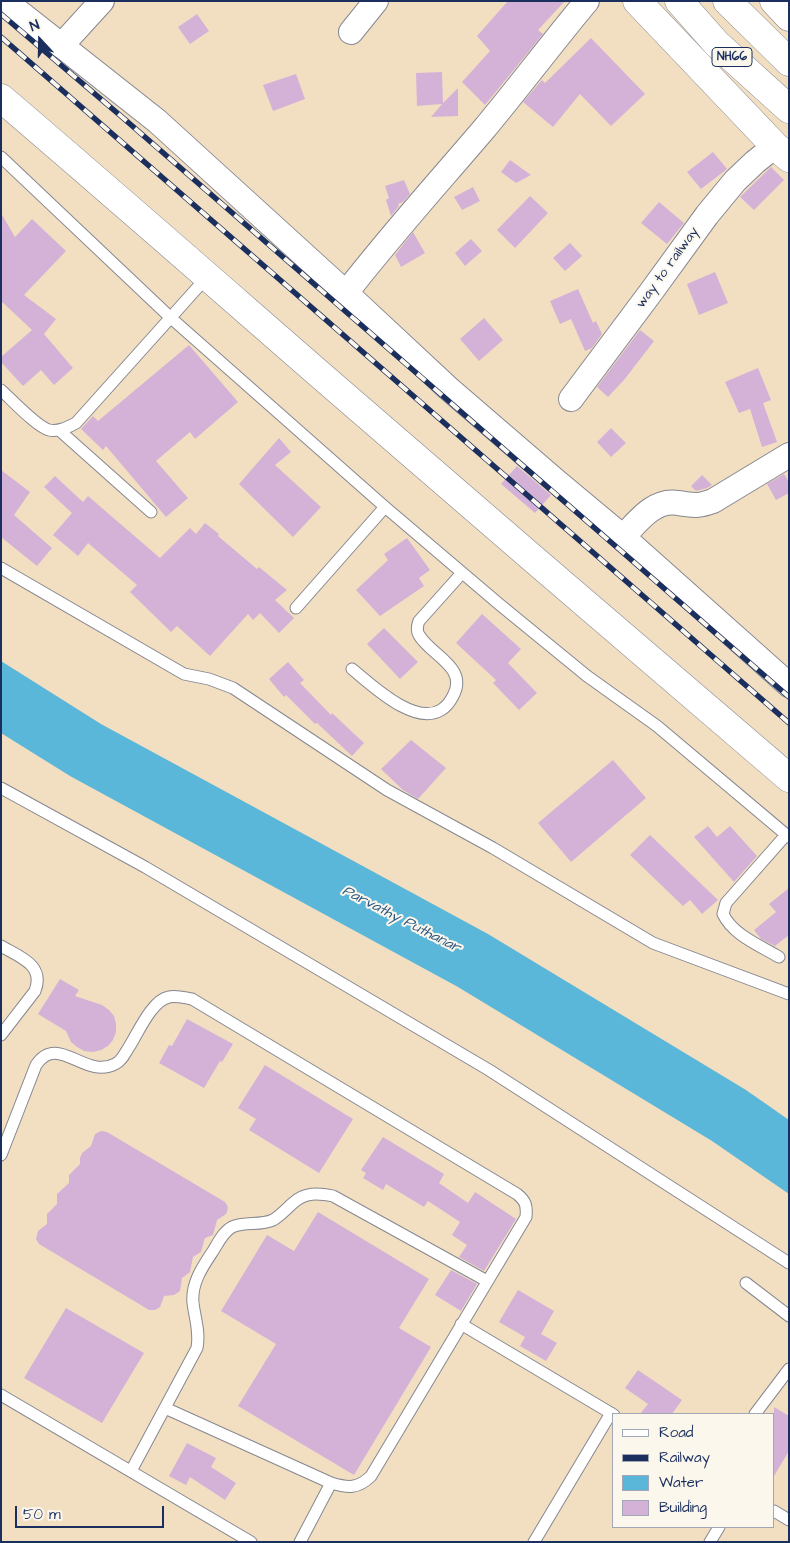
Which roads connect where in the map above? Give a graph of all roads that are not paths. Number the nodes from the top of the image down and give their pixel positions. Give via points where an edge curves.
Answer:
1 (5, 1) edge
2 (102, 1) edge
3 (376, 1) edge
4 (587, 1) edge
5 (637, 1) edge
6 (679, 1) edge
7 (727, 1) edge
8 (774, 1) edge
9 (789, 17) edge
10 (351, 32) dead end
11 (61, 46) junction
12 (789, 62) edge
13 (1, 98) edge
14 (789, 109) edge
15 (782, 152) edge
16 (1, 157) edge
17 (207, 277) junction
18 (346, 292) junction
19 (171, 318) junction
20 (1, 390) edge
21 (571, 399) dead end
22 (59, 430) junction
23 (786, 461) edge
24 (385, 507) junction
25 (151, 512) dead end
26 (623, 537) junction
27 (1, 568) edge
28 (462, 573) junction
29 (296, 608) dead end
30 (352, 669) dead end
31 (789, 685) edge
32 (789, 778) edge
33 (1, 788) edge
34 (787, 836) edge
35 (1, 946) edge
36 (778, 957) dead end
37 (789, 994) edge
38 (1, 1035) edge
39 (1, 1155) edge
40 (789, 1263) edge
41 (487, 1281) junction
42 (746, 1283) dead end
43 (789, 1316) edge
44 (461, 1324) junction
45 (789, 1369) edge
46 (1, 1394) edge
47 (165, 1408) junction
48 (756, 1413) edge
49 (612, 1414) edge
50 (131, 1471) junction
51 (332, 1483) junction
52 (775, 1512) edge
53 (789, 1520) edge
54 (718, 1528) edge
55 (251, 1542) edge
56 (300, 1542) edge
57 (534, 1542) edge
58 (710, 1542) edge

1 - 11 street
2 - 11 street
3 - 10 street
4 - 18 street
5 - 15 main road
6 - 14 main road, NH66 via 717,44
7 - 12 main road, NH66
8 - 9 main road
11 - 18 street via 157,121
13 - 17 main road
15 - 21 street, way to railway via 755,162 735,181
16 - 19 lane
17 - 19 lane
17 - 32 main road
18 - 26 street via 448,388
19 - 22 lane via 76,423
19 - 24 lane
20 - 22 lane via 41,427
22 - 25 lane
23 - 26 street via 702,505 677,502 654,508
24 - 28 lane
24 - 29 lane
26 - 31 street
27 - 37 lane via 184,674 233,688 388,790 653,943
28 - 30 lane via 418,620 419,635 455,673 456,692 441,710 432,714 409,711
28 - 34 lane via 587,676 656,726
33 - 40 lane via 145,867 489,1070
34 - 36 lane via 726,903 723,914 736,931
35 - 38 lane via 30,963 38,984
39 - 41 lane via 41,1057 58,1052 92,1067 109,1067 118,1063 160,1000 170,997 192,999 524,1199 526,1217
41 - 44 lane
41 - 47 lane via 333,1196 310,1194 301,1197 273,1220 244,1224 226,1231 200,1270 193,1302 198,1325 197,1348
42 - 43 lane
44 - 49 lane
44 - 51 lane via 371,1476 356,1486
45 - 48 lane
46 - 50 lane
47 - 50 lane
47 - 51 lane
49 - 57 lane
50 - 55 lane
51 - 56 lane
52 - 53 lane
54 - 58 lane

